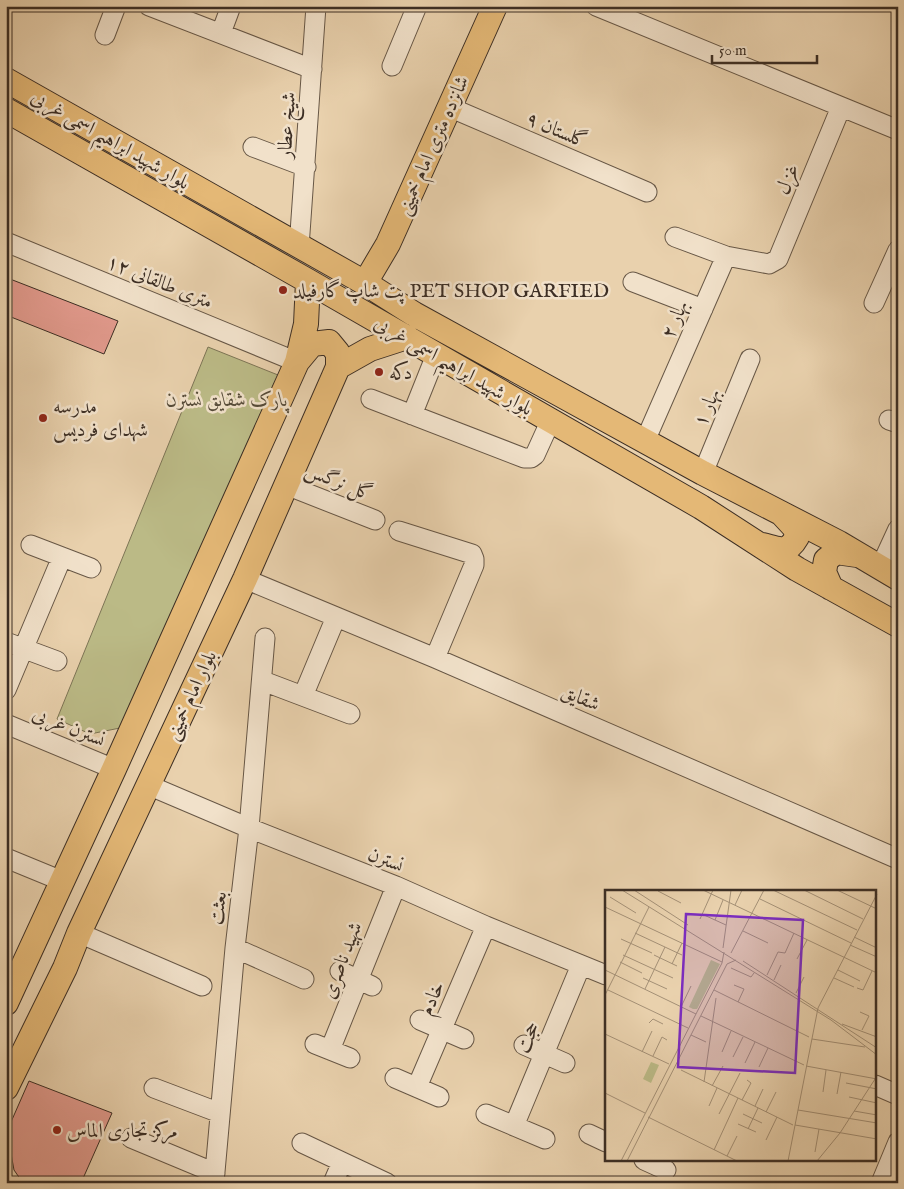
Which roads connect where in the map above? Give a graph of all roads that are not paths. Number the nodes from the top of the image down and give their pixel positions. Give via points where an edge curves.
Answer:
1 (116, 6) edge
2 (149, 6) edge
3 (231, 6) edge
4 (316, 6) edge
5 (417, 6) edge
6 (495, 6) edge
7 (596, 6) edge
8 (221, 33) junction
9 (105, 35) dead end
10 (392, 66) dead end
11 (312, 69) junction
12 (6, 80) edge
13 (449, 107) junction
14 (841, 107) junction
15 (6, 110) edge
16 (898, 130) edge
17 (253, 147) dead end
18 (306, 167) junction
19 (647, 192) dead end
20 (674, 236) dead end
21 (6, 242) edge
22 (388, 244) junction
23 (299, 247) junction
24 (898, 250) edge
25 (726, 256) junction
26 (308, 280) junction
27 (633, 282) dead end
28 (365, 283) junction
29 (874, 303) dead end
30 (702, 309) junction
31 (414, 314) junction
32 (407, 338) junction
33 (436, 355) junction
34 (750, 359) dead end
35 (297, 362) junction
36 (338, 367) junction
37 (371, 399) dead end
38 (412, 416) junction
39 (550, 422) junction
40 (645, 441) junction
41 (703, 473) junction
42 (286, 485) junction
43 (780, 512) junction
44 (375, 520) dead end
45 (898, 528) edge
46 (399, 531) dead end
47 (760, 544) junction
48 (32, 545) dead end
49 (858, 555) junction
50 (62, 557) junction
51 (91, 568) dead end
52 (889, 573) edge
53 (245, 579) junction
54 (831, 588) junction
55 (336, 618) junction
56 (898, 625) edge
57 (265, 638) dead end
58 (6, 642) edge
59 (25, 649) junction
60 (435, 658) junction
61 (57, 661) dead end
62 (263, 681) junction
63 (6, 690) edge
64 (304, 696) junction
65 (350, 714) dead end
66 (6, 724) edge
67 (114, 769) junction
68 (148, 785) junction
69 (248, 828) junction
70 (6, 858) edge
71 (898, 859) edge
72 (62, 881) junction
73 (396, 886) junction
74 (486, 926) junction
75 (79, 933) junction
76 (235, 948) junction
77 (28, 956) junction
78 (581, 965) junction
79 (65, 968) junction
80 (340, 972) dead end
81 (605, 975) edge
82 (304, 978) dead end
83 (365, 983) junction
84 (202, 986) dead end
85 (6, 1003) edge
86 (420, 1020) dead end
87 (442, 1030) junction
88 (464, 1039) dead end
89 (524, 1045) dead end
90 (544, 1054) junction
91 (350, 1058) dead end
92 (565, 1063) dead end
93 (396, 1078) dead end
94 (876, 1085) edge
95 (417, 1087) junction
96 (6, 1088) edge
97 (154, 1088) dead end
98 (898, 1095) edge
99 (438, 1097) dead end
100 (220, 1113) junction
101 (486, 1114) dead end
102 (514, 1126) junction
103 (589, 1134) dead end
104 (131, 1138) dead end
105 (545, 1139) dead end
106 (605, 1142) edge
107 (898, 1142) edge
108 (302, 1143) dead end
109 (342, 1162) junction
110 (648, 1162) edge
111 (666, 1170) dead end
112 (214, 1178) edge
113 (333, 1183) edge
114 (387, 1183) edge
115 (880, 1183) edge

1 - 9 street
2 - 8 street
3 - 8 street
4 - 11 street, شیخ عطار
5 - 10 street
6 - 13 main road, شانزده متری امام خمینی
7 - 14 street
8 - 11 street
11 - 18 street, شیخ عطار
12 - 23 main road, بلوار شهید ابراهیم اسمی غربی
13 - 19 street, گلستان ۹
13 - 22 main road, شانزده متری امام خمینی
14 - 16 street
14 - 25 street, غزل via 778,259 770,264
15 - 26 main road, بلوار شهید ابراهیم اسمی غربی
17 - 18 street
18 - 23 street, شیخ عطار
20 - 25 street
21 - 35 street, ۱۲ متری طالقانی
22 - 28 main road, شانزده متری امام خمینی
22 - 31 main road via 385,270 399,296
23 - 28 main road, بلوار شهید ابراهیم اسمی غربی
24 - 29 street
25 - 30 street, بهار ۲
26 - 32 main road, بلوار شهید ابراهیم اسمی غربی
26 - 35 main road, بلوار امام خمینی via 306,324
27 - 30 street
28 - 31 main road, بلوار شهید ابراهیم اسمی غربی
30 - 40 street, بهار ۲
31 - 40 main road, بلوار شهید ابراهیم اسمی غربی
32 - 33 main road, بلوار شهید ابراهیم اسمی غربی
32 - 36 main road via 370,349
33 - 38 street
33 - 39 main road, بلوار شهید ابراهیم اسمی غربی
34 - 41 street, بهار ۱
35 - 36 main road via 312,344 329,342 338,353
35 - 67 main road, بلوار امام خمینی
36 - 42 main road, بلوار امام خمینی
37 - 38 street
38 - 39 street via 524,458 535,455
39 - 47 main road, بلوار شهید ابراهیم اسمی غربی
40 - 41 main road, بلوار شهید ابراهیم اسمی غربی
41 - 43 main road, بلوار شهید ابراهیم اسمی غربی
42 - 44 street, گل نرگس
42 - 53 main road, بلوار امام خمینی
43 - 47 main road via 796,528 798,537 792,547 784,550
43 - 49 main road, بلوار شهید ابراهیم اسمی غربی
45 - 52 street
46 - 60 street via 472,554 474,559
47 - 54 main road, بلوار شهید ابراهیم اسمی غربی
48 - 50 street
49 - 52 main road, بلوار شهید ابراهیم اسمی غربی
49 - 54 main road via 836,552 826,560 824,572
50 - 51 street
50 - 59 street
53 - 55 street, شقایق
53 - 68 main road, بلوار امام خمینی
54 - 56 main road, بلوار شهید ابراهیم اسمی غربی
55 - 60 street, شقایق
55 - 64 street
57 - 62 street, بعثت
58 - 59 street
59 - 61 street
59 - 63 street
60 - 71 street, شقایق
62 - 64 street
62 - 69 street, بعثت
64 - 65 street
66 - 67 street, نسترن غربی
67 - 72 main road, بلوار امام خمینی
68 - 69 street, نسترن
68 - 75 main road, بلوار امام خمینی
69 - 73 street, نسترن
69 - 76 street, بعثت
70 - 72 street
72 - 77 main road, بلوار امام خمینی
73 - 74 street, نسترن
73 - 83 street, شهید ناصری
74 - 78 street, نسترن
74 - 87 street, خادم
75 - 79 main road, بلوار امام خمینی
75 - 84 street
76 - 82 street
76 - 100 street, بعثت
77 - 79 main road via 44,945 57,944
77 - 85 main road, بلوار امام خمینی
78 - 81 street, نسترن
78 - 90 street, حجت
79 - 96 main road, بلوار امام خمینی
80 - 83 street
83 - 91 street, شهید ناصری via 323,1047
86 - 87 street
87 - 88 street
87 - 95 street, خادم
89 - 90 street
90 - 92 street
90 - 102 street, حجت
93 - 95 street
94 - 98 street
95 - 99 street
97 - 100 street
100 - 112 street, بعثت
101 - 102 street
102 - 105 street
103 - 106 street
104 - 112 street
107 - 115 street
108 - 109 street
109 - 113 street
109 - 114 street
110 - 111 street

